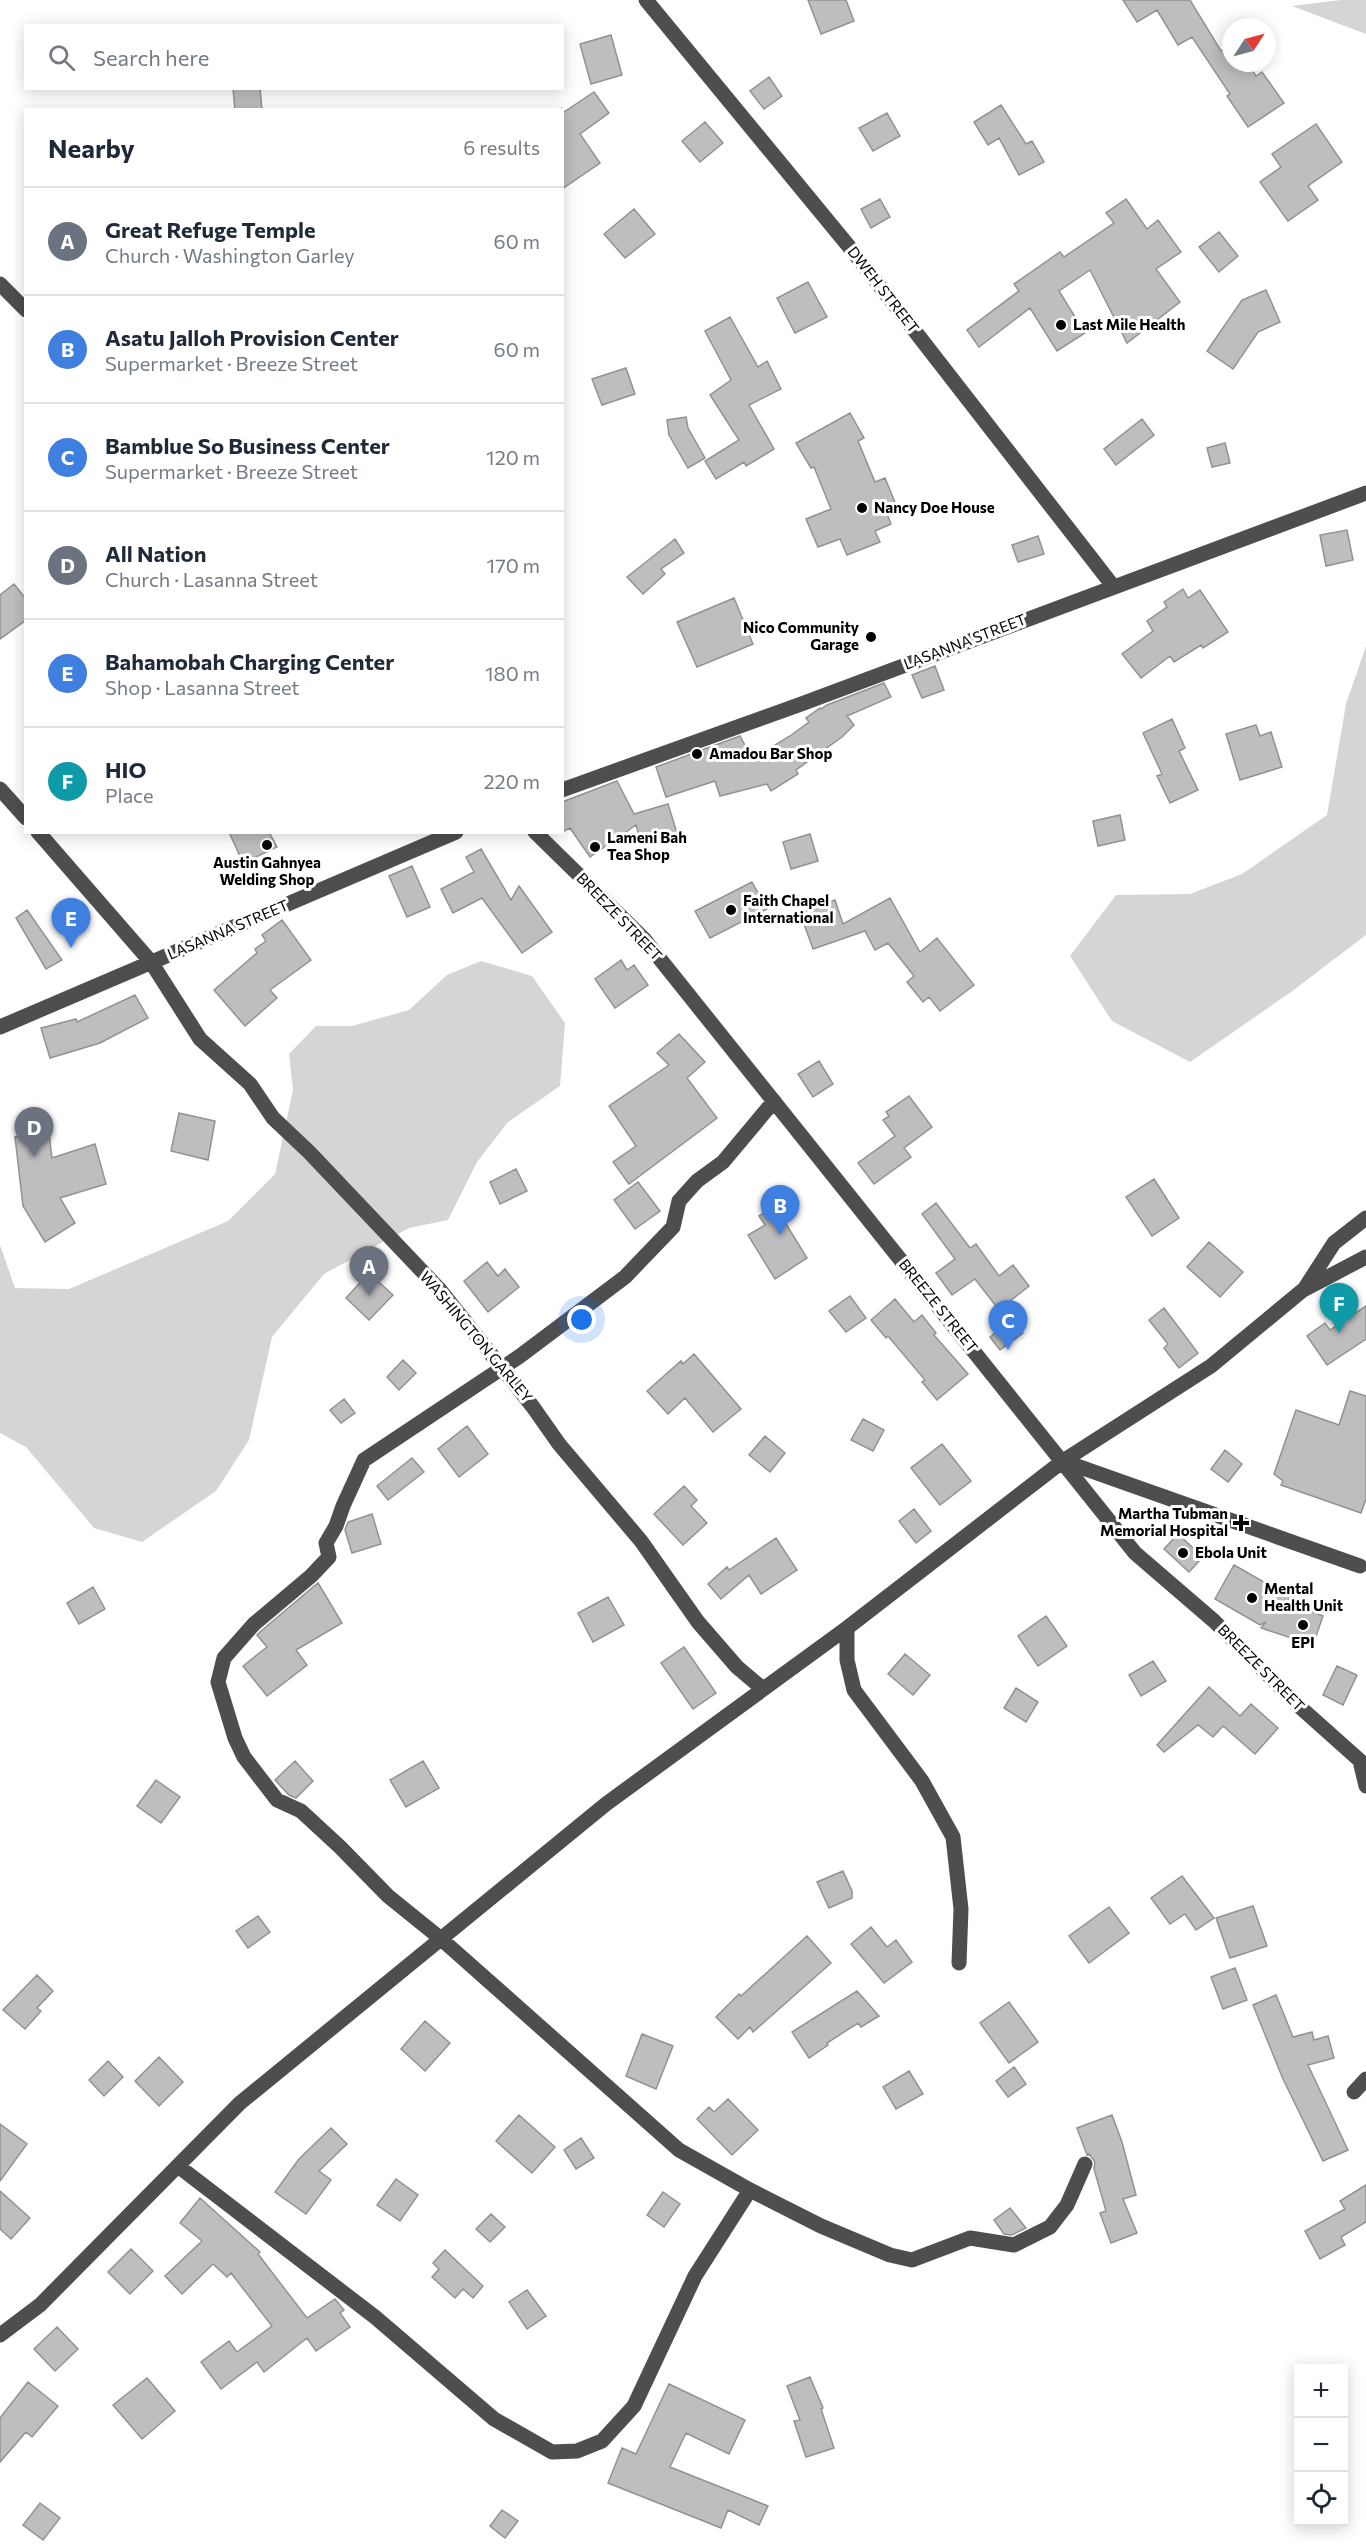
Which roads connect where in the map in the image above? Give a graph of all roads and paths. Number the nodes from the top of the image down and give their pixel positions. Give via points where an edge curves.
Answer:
1 (646, 0) edge
2 (0, 284) edge
3 (24, 308) edge
4 (1366, 493) edge
5 (1113, 586) junction
6 (0, 789) edge
7 (564, 789) edge
8 (24, 816) edge
9 (40, 834) edge
10 (451, 834) edge
11 (537, 834) edge
12 (151, 962) junction
13 (0, 1027) edge
14 (774, 1101) junction
15 (1366, 1218) edge
16 (1366, 1257) edge
17 (1303, 1290) junction
18 (502, 1368) junction
19 (1063, 1461) junction
20 (1360, 1566) dead end
21 (847, 1628) junction
22 (762, 1689) junction
23 (1363, 1764) edge
24 (1366, 1786) edge
25 (440, 1938) junction
26 (959, 1963) dead end
27 (1366, 2079) edge
28 (1354, 2091) dead end
29 (1085, 2164) dead end
30 (178, 2166) junction
31 (750, 2190) junction
32 (0, 2335) edge

1 - 5 street, DWEH STREET via 851,249
2 - 3 street
4 - 5 street, LASANNA STREET
5 - 7 street, LASANNA STREET
6 - 8 street
9 - 12 street, WASHINGTON GARLEY
10 - 12 street, LASANNA STREET
11 - 14 street, BREEZE STREET via 644,939
12 - 13 street, LASANNA STREET
12 - 18 street, WASHINGTON GARLEY via 200,1039 250,1083 273,1118 440,1290
14 - 18 street via 723,1162 697,1181 680,1201 673,1227 639,1264
14 - 19 street, BREEZE STREET
15 - 17 street via 1334,1243
16 - 17 street
17 - 19 street via 1210,1366
18 - 22 street, WASHINGTON GARLEY via 559,1444 641,1541 698,1622
18 - 25 street via 364,1460 326,1543 329,1557 254,1624 224,1658 218,1682 244,1757 277,1800 302,1811 388,1896
19 - 20 street
19 - 21 street
19 - 23 street, BREEZE STREET via 1135,1553 1214,1621
21 - 22 street
21 - 26 street via 847,1660 854,1690 922,1781 953,1837 961,1909
22 - 25 street via 606,1804
23 - 24 street
25 - 30 street via 240,2103
25 - 31 street via 679,2150
27 - 28 street
29 - 31 street via 1067,2205 1050,2227 1014,2245 970,2238 912,2260 821,2226
30 - 31 street via 375,2317 494,2419 552,2452 577,2451 602,2441 634,2406 695,2276
30 - 32 street via 40,2305

